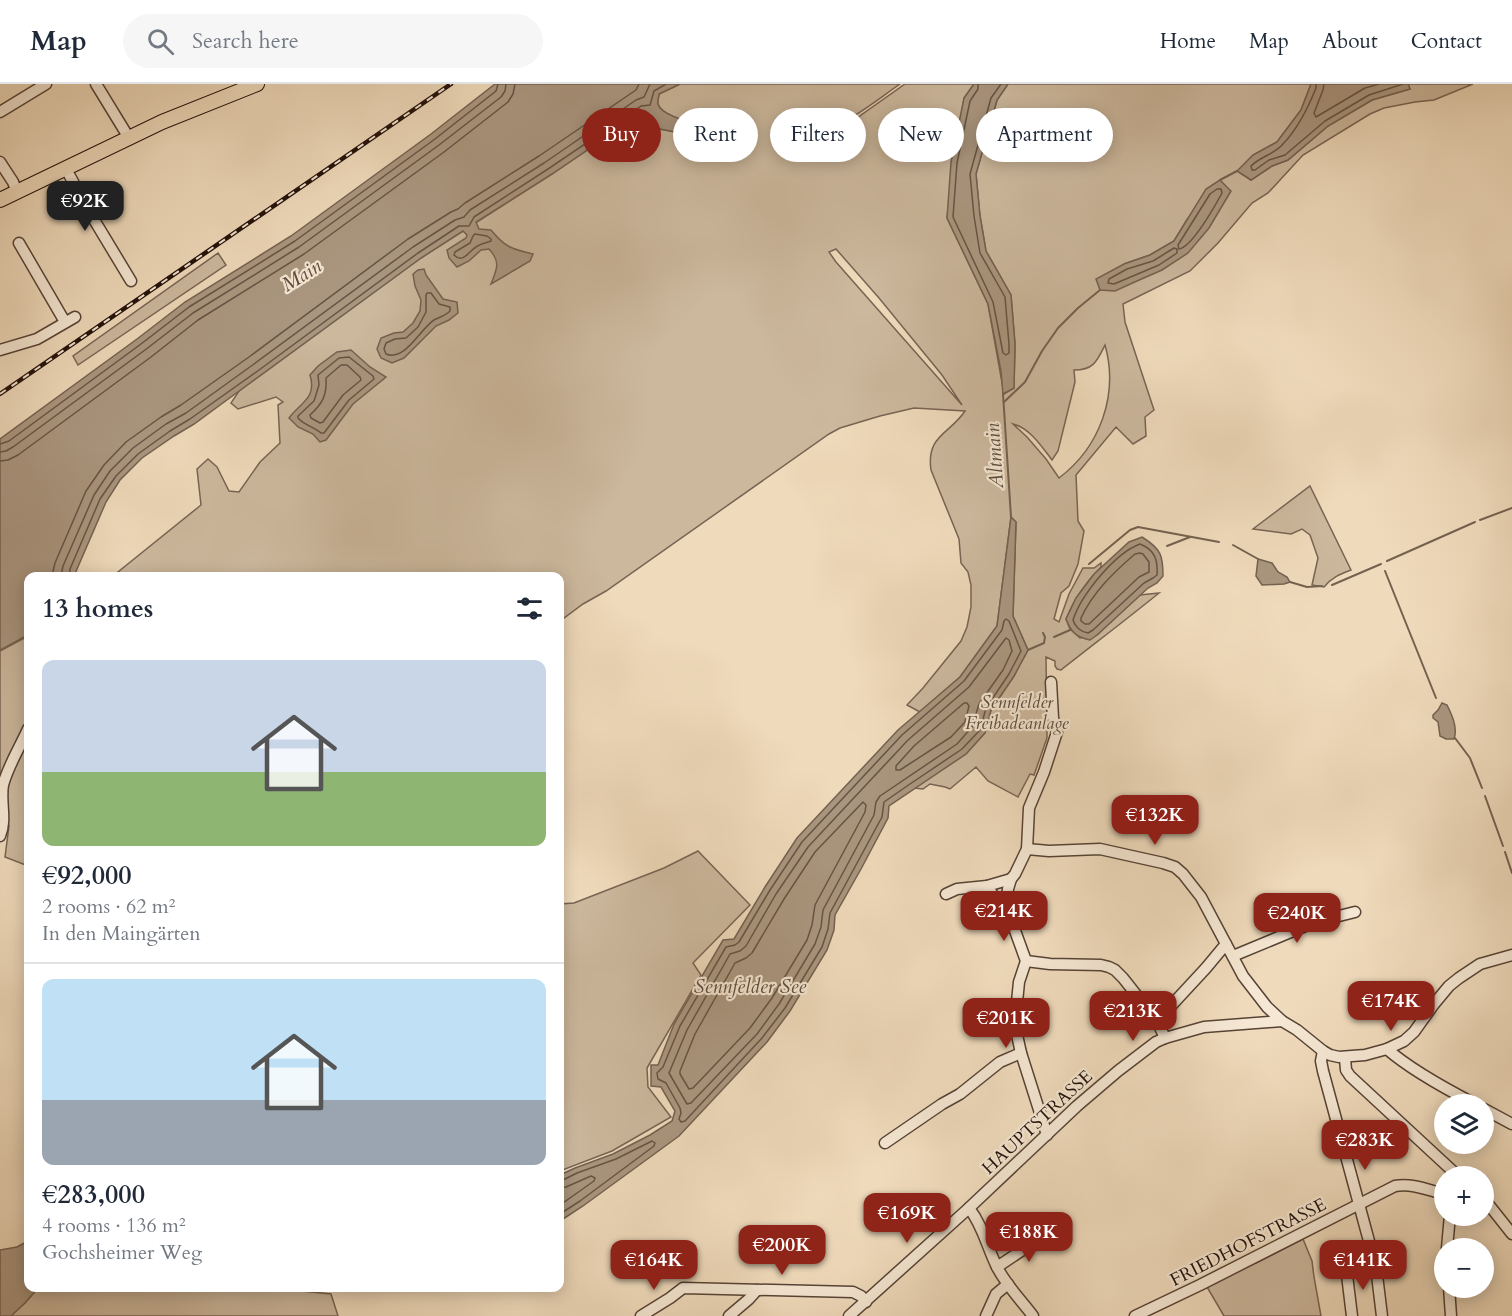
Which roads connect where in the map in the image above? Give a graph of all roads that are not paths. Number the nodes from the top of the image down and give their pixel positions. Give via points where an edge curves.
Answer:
1 (46, 84) edge
2 (96, 84) edge
3 (257, 84) edge
4 (0, 112) edge
5 (129, 138) junction
6 (0, 162) edge
7 (66, 169) junction
8 (18, 192) junction
9 (0, 200) edge
10 (19, 243) dead end
11 (131, 281) dead end
12 (75, 317) dead end
13 (64, 322) junction
14 (0, 350) edge
15 (1051, 682) dead end
16 (24, 738) edge
17 (0, 836) edge
18 (1027, 849) junction
19 (1011, 879) junction
20 (987, 886) junction
21 (946, 894) dead end
22 (1355, 912) dead end
23 (1009, 915) junction
24 (1226, 944) junction
25 (1512, 955) edge
26 (1233, 956) junction
27 (1026, 961) junction
28 (1157, 1021) junction
29 (1282, 1021) junction
30 (1165, 1038) junction
31 (1387, 1049) junction
32 (1323, 1051) junction
33 (1021, 1053) junction
34 (1345, 1058) junction
35 (1456, 1094) edge
36 (1494, 1114) edge
37 (1512, 1124) edge
38 (1047, 1135) junction
39 (885, 1143) dead end
40 (1447, 1166) edge
41 (1434, 1191) edge
42 (1359, 1204) junction
43 (969, 1208) junction
44 (1494, 1211) edge
45 (1512, 1234) edge
46 (1045, 1235) dead end
47 (997, 1267) junction
48 (1376, 1268) junction
49 (1008, 1284) junction
50 (757, 1290) junction
51 (1450, 1298) edge
52 (866, 1302) junction
53 (656, 1312) edge
54 (641, 1316) edge
55 (729, 1316) edge
56 (849, 1316) edge
57 (986, 1316) edge
58 (1033, 1316) edge
59 (1135, 1316) edge
60 (1352, 1316) edge
61 (1382, 1316) edge
62 (1451, 1316) edge

1 - 4 street
2 - 5 street
3 - 5 main road
5 - 7 main road
6 - 8 street
7 - 8 main road
7 - 11 street
8 - 9 main road
10 - 13 street
12 - 13 street
13 - 14 street via 37,339
15 - 18 street via 1057,732 1029,808
16 - 17 street via 3,784
18 - 19 street
18 - 24 street via 1100,849 1175,867 1201,897
19 - 20 street
19 - 23 street via 1007,896
20 - 21 street via 965,887
20 - 23 street
22 - 26 street via 1315,922
23 - 27 street
24 - 26 street
24 - 28 street
25 - 31 street via 1480,964 1459,978 1414,1032
26 - 29 street via 1243,976
27 - 28 street via 1115,970
27 - 33 street via 1016,1012
28 - 30 street
29 - 30 street, HAUPTSTRASSE via 1204,1028
29 - 32 street
30 - 38 street, HAUPTSTRASSE via 1118,1071
31 - 34 street
31 - 35 street
32 - 34 street
32 - 42 street via 1323,1071
33 - 38 street
33 - 39 street via 1000,1062 960,1094
34 - 40 street via 1350,1076
36 - 37 street
38 - 43 street, HAUPTSTRASSE
41 - 42 street, FRIEDHOFSTRASSE via 1405,1184
42 - 48 street
42 - 59 street, FRIEDHOFSTRASSE
43 - 47 street via 981,1226
43 - 52 street, HAUPTSTRASSE
44 - 45 street
46 - 47 street
47 - 49 street
48 - 60 street via 1347,1275
48 - 61 street
49 - 57 street via 996,1294
49 - 58 street
50 - 52 street via 853,1292
50 - 53 street via 683,1288
50 - 55 street
51 - 62 street
52 - 56 street, HAUPTSTRASSE
53 - 54 street

